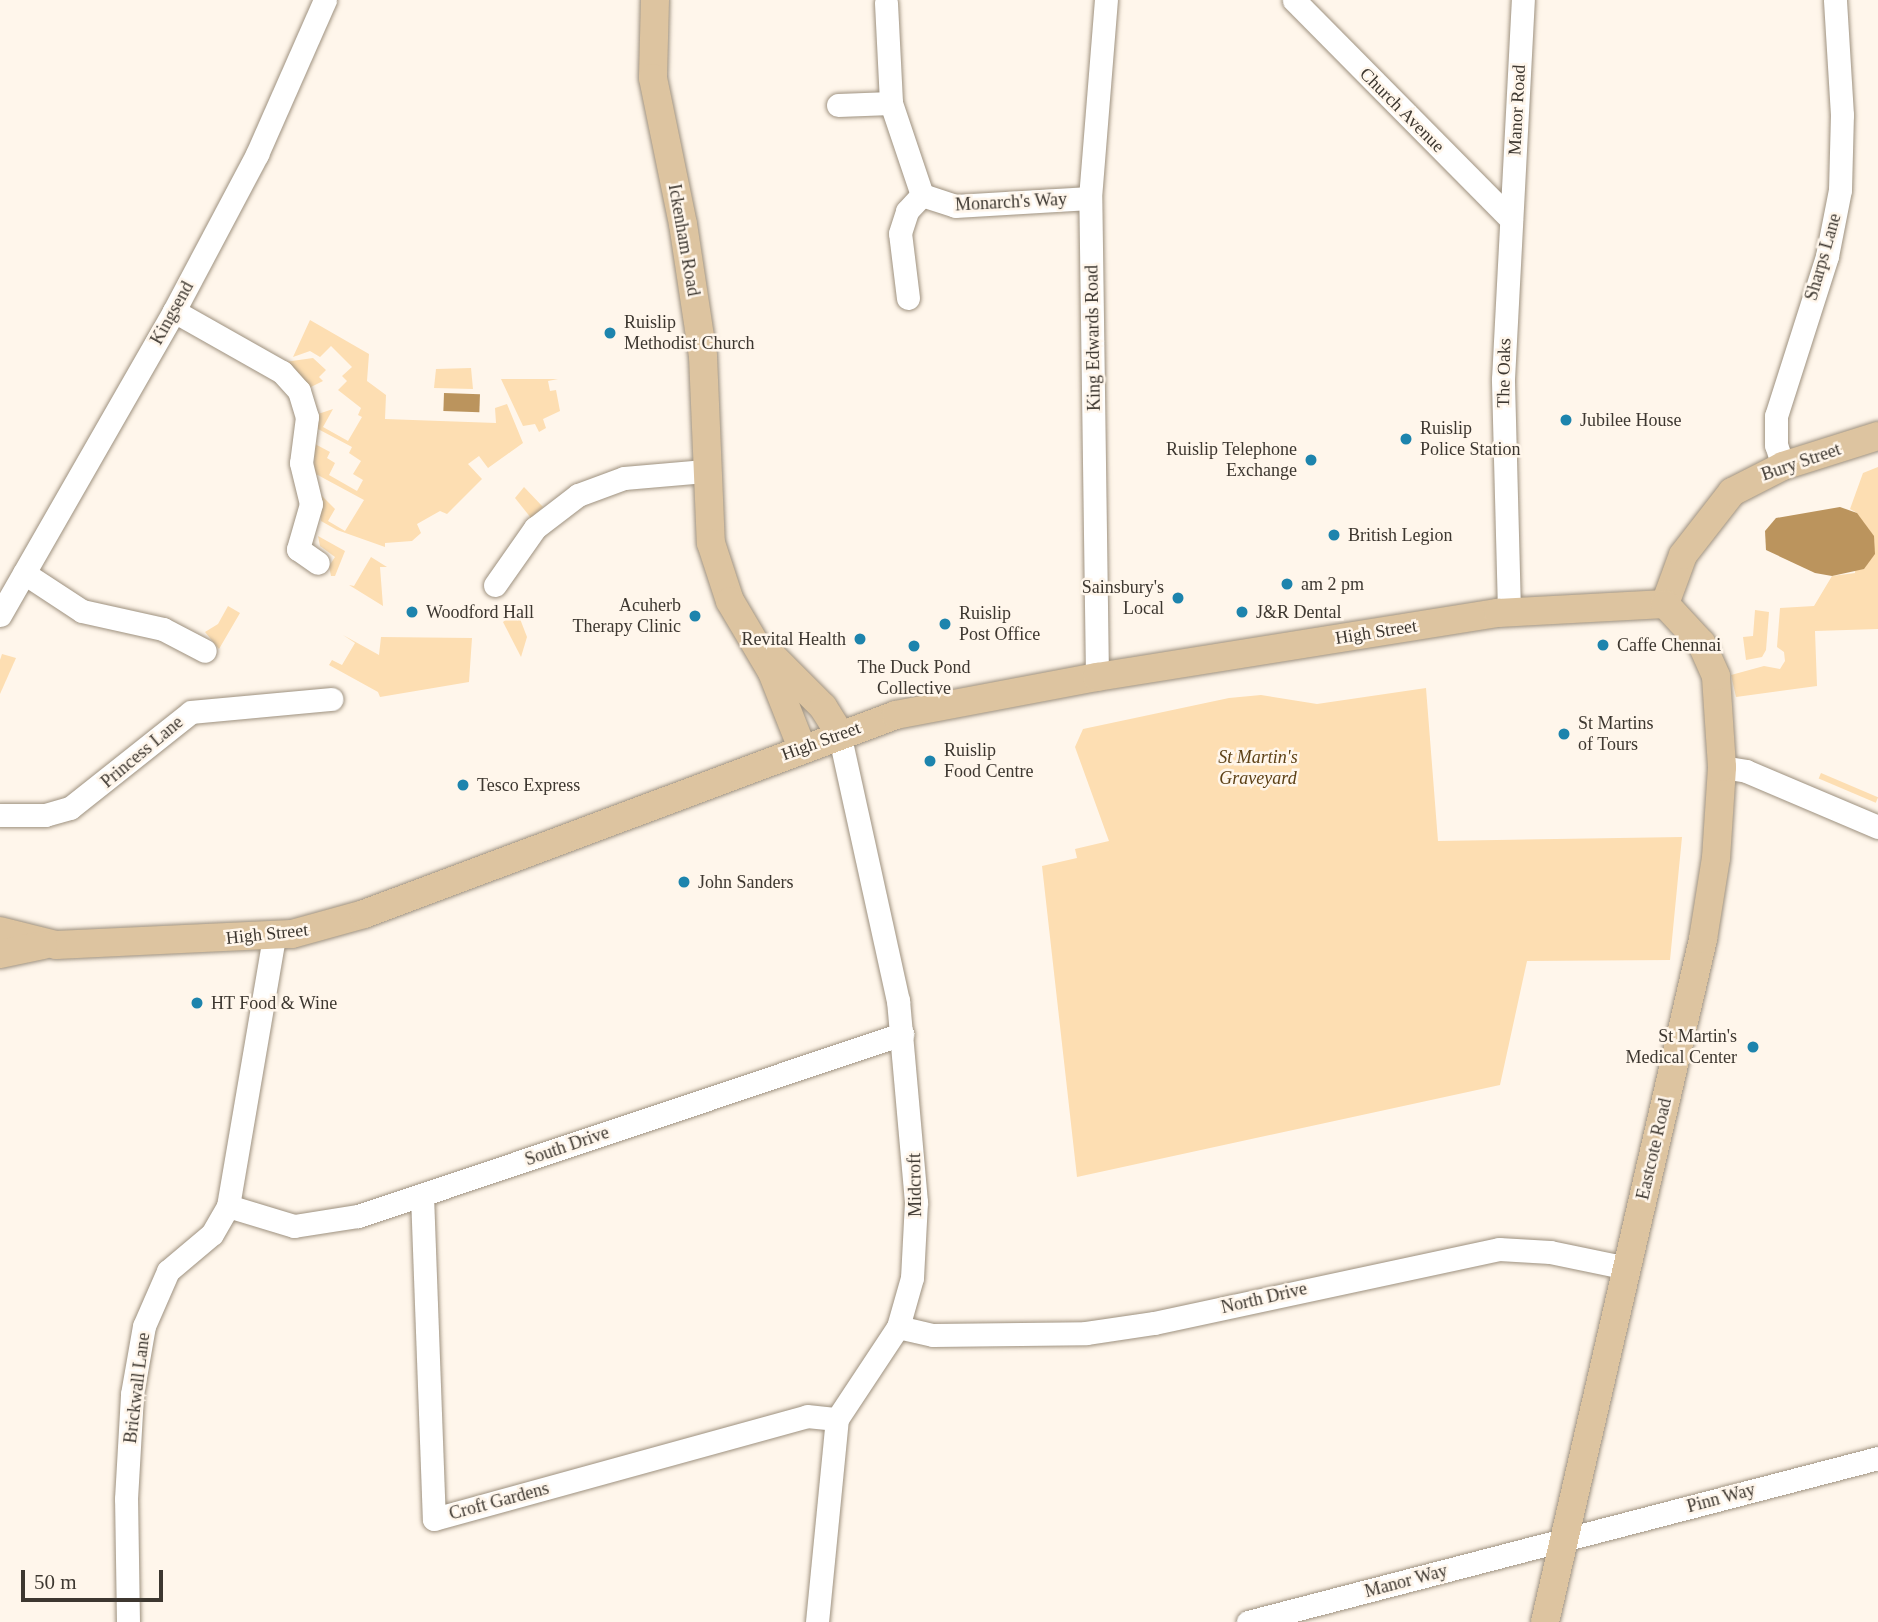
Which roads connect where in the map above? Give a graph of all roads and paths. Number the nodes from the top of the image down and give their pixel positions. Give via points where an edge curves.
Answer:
1 (325, 0) edge
2 (655, 0) edge
3 (1107, 0) edge
4 (1294, 0) edge
5 (1523, 0) edge
6 (1835, 0) edge
7 (886, 3) dead end
8 (891, 103) junction
9 (838, 105) dead end
10 (922, 195) junction
11 (1090, 198) junction
12 (1511, 219) junction
13 (908, 298) dead end
14 (174, 311) junction
15 (1878, 436) edge
16 (1783, 466) junction
17 (705, 471) junction
18 (318, 563) dead end
19 (24, 573) junction
20 (495, 585) dead end
21 (1665, 604) junction
22 (1509, 611) junction
23 (0, 615) edge
24 (755, 640) junction
25 (205, 651) dead end
26 (1097, 677) junction
27 (331, 699) dead end
28 (839, 733) junction
29 (802, 748) junction
30 (1722, 767) junction
31 (0, 815) edge
32 (1878, 827) edge
33 (0, 931) edge
34 (274, 937) junction
35 (56, 945) junction
36 (0, 954) edge
37 (902, 1034) junction
38 (422, 1195) junction
39 (228, 1206) junction
40 (1627, 1268) junction
41 (898, 1328) junction
42 (837, 1419) junction
43 (1878, 1458) edge
44 (1564, 1539) junction
45 (128, 1622) edge
46 (817, 1622) edge
47 (1248, 1622) edge
48 (1545, 1622) edge

1 - 14 street, Kingsend via 257,154
2 - 17 main road, Ickenham Road via 653,78 683,224 703,355
3 - 11 street, King Edwards Road
4 - 12 street, Church Avenue
5 - 12 street, Manor Road
6 - 16 street, Sharps Lane via 1842,115 1840,190 1830,246 1776,416 1776,445
7 - 8 street
8 - 9 street
8 - 10 street
10 - 11 street, Monarch's Way via 955,206
10 - 13 street via 907,211 900,233
11 - 26 street, King Edwards Road
12 - 22 street, The Oaks via 1503,388
14 - 18 street via 282,372 299,391 307,417 301,463 311,504 298,549
14 - 19 street, Kingsend
15 - 16 main road, Bury Street
16 - 21 main road, Bury Street via 1732,492 1715,509 1683,555
17 - 20 street via 624,478 579,495 535,528
17 - 24 main road, Ickenham Road via 718,574
19 - 23 street, Kingsend
19 - 25 street via 82,611 163,629
21 - 22 main road, High Street
21 - 30 main road, Eastcote Road via 1701,643 1716,676
22 - 26 main road, High Street
24 - 28 main road, Ickenham Road via 822,707
24 - 29 main road, Ickenham Road via 788,706
26 - 28 main road, High Street via 896,715
27 - 31 street, Princess Lane via 191,712 71,808 45,815
28 - 29 main road, High Street
28 - 37 street, Midcroft
29 - 34 main road, High Street via 364,914
30 - 32 street via 1746,771
30 - 40 main road, Eastcote Road via 1716,858 1703,939
33 - 35 main road, High Street
34 - 35 main road, High Street
34 - 39 street, Brickwall Lane
35 - 36 main road
37 - 38 street, South Drive
37 - 41 street, Midcroft via 916,1202 912,1278
38 - 39 street, South Drive via 307,1227
38 - 42 street, Croft Gardens via 434,1519 807,1416
39 - 45 street, Brickwall Lane via 212,1234 168,1271 144,1326 132,1394 126,1499
40 - 41 street, North Drive via 1550,1252 1499,1249 1154,1323 1086,1333 933,1335
40 - 44 main road, Eastcote Road
41 - 42 street, Midcroft
42 - 46 street, Midcroft
43 - 44 street, Pinn Way
44 - 47 street, Manor Way
44 - 48 main road, Eastcote Road

